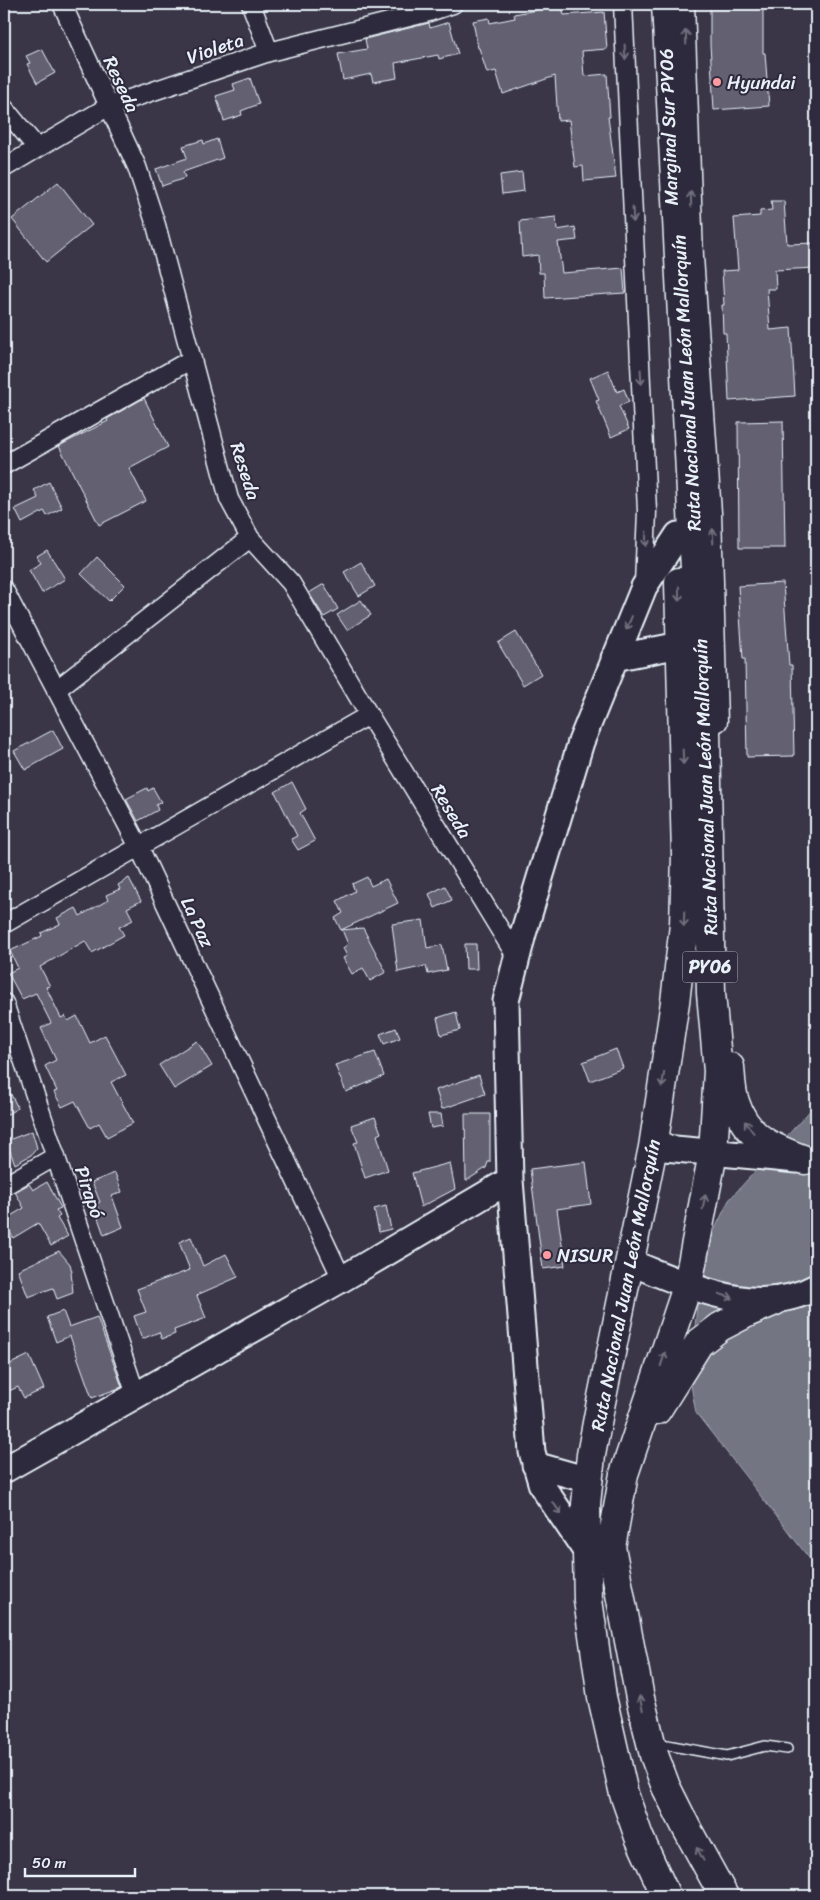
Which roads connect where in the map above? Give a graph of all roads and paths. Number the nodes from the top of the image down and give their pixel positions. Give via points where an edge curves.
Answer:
1 (62, 4) edge
2 (251, 4) edge
3 (453, 4) edge
4 (623, 4) edge
5 (650, 4) edge
6 (666, 4) edge
7 (685, 4) edge
8 (268, 52) junction
9 (109, 106) junction
10 (4, 108) edge
11 (37, 148) junction
12 (4, 168) edge
13 (192, 359) junction
14 (4, 465) edge
15 (678, 535) junction
16 (250, 538) junction
17 (644, 587) junction
18 (4, 590) edge
19 (690, 641) junction
20 (614, 658) junction
21 (56, 690) junction
22 (369, 715) junction
23 (139, 847) junction
24 (708, 847) junction
25 (4, 924) edge
26 (710, 951) junction
27 (516, 956) junction
28 (4, 1003) edge
29 (653, 1147) junction
30 (713, 1153) junction
31 (56, 1156) junction
32 (810, 1159) edge
33 (510, 1180) junction
34 (4, 1186) edge
35 (631, 1263) junction
36 (342, 1279) junction
37 (688, 1284) junction
38 (816, 1287) edge
39 (774, 1301) junction
40 (136, 1395) junction
41 (631, 1452) junction
42 (535, 1465) junction
43 (4, 1470) edge
44 (588, 1480) junction
45 (598, 1549) junction
46 (787, 1749) dead end
47 (654, 1755) junction
48 (666, 1896) edge
49 (724, 1896) edge

1 - 9 street, Reseda
2 - 8 street
3 - 8 street, Violeta
4 -> 17 street via 647,512
5 - 15 highway, Ruta Nacional Juan León Mallorquín / PY06
6 - 19 highway, Ruta Nacional Juan León Mallorquín / PY06
24 -> 7 street, Marginal Sur PY06 via 718,721 712,513 694,257
8 - 9 street, Violeta
9 - 11 street, Violeta
9 - 13 street, Reseda via 137,167
10 - 11 street
11 - 12 street, Violeta
13 - 14 street
13 - 16 street, Reseda via 229,499
15 - 17 main road
15 -> 19 highway, Ruta Nacional Juan León Mallorquín / PY06
16 - 21 street
16 - 22 street, Reseda via 291,583
17 -> 20 main road
18 - 21 street, La Paz
19 - 20 main road
19 - 24 highway, Ruta Nacional Juan León Mallorquín / PY06 via 706,731
19 -> 29 highway, Ruta Nacional Juan León Mallorquín / PY06 via 684,925
20 - 27 main road via 581,742
21 - 23 street, La Paz
22 - 23 street
22 - 27 street, Reseda
23 - 25 street
23 - 36 street, La Paz
24 - 26 highway, Ruta Nacional Juan León Mallorquín / PY06
26 - 30 highway, Ruta Nacional Juan León Mallorquín / PY06 via 718,1071
32 -> 26 highway via 783,1152 760,1140 747,1126 735,1102 724,1011
27 - 33 main road via 506,1001
28 - 31 street, Pirapó
29 - 30 main road
29 - 35 highway, Ruta Nacional Juan León Mallorquín / PY06
30 - 32 main road
37 -> 30 highway, Ruta Nacional Juan León Mallorquín / PY06
31 - 34 street
31 - 40 street, Pirapó
33 - 36 main road
33 - 42 main road
35 - 37 main road
35 - 44 highway, Ruta Nacional Juan León Mallorquín / PY06
36 - 40 main road
37 -> 39 main road via 738,1300
41 -> 37 highway, Ruta Nacional Juan León Mallorquín / PY06
38 - 39 main road
39 - 41 highway via 720,1327 699,1343
40 - 43 main road
41 - 45 highway, Ruta Nacional Juan León Mallorquín / PY06
42 - 44 main road
42 -> 45 main road via 542,1486
44 - 45 highway via 602,1493
47 -> 45 highway, Ruta Nacional Juan León Mallorquín / PY06
45 - 48 highway, Ruta Nacional Juan León Mallorquín / PY06 via 588,1600 602,1697 624,1794 639,1837
46 - 47 lane via 766,1746 726,1756 667,1745
49 -> 47 highway, Ruta Nacional Juan León Mallorquín / PY06 via 666,1787

